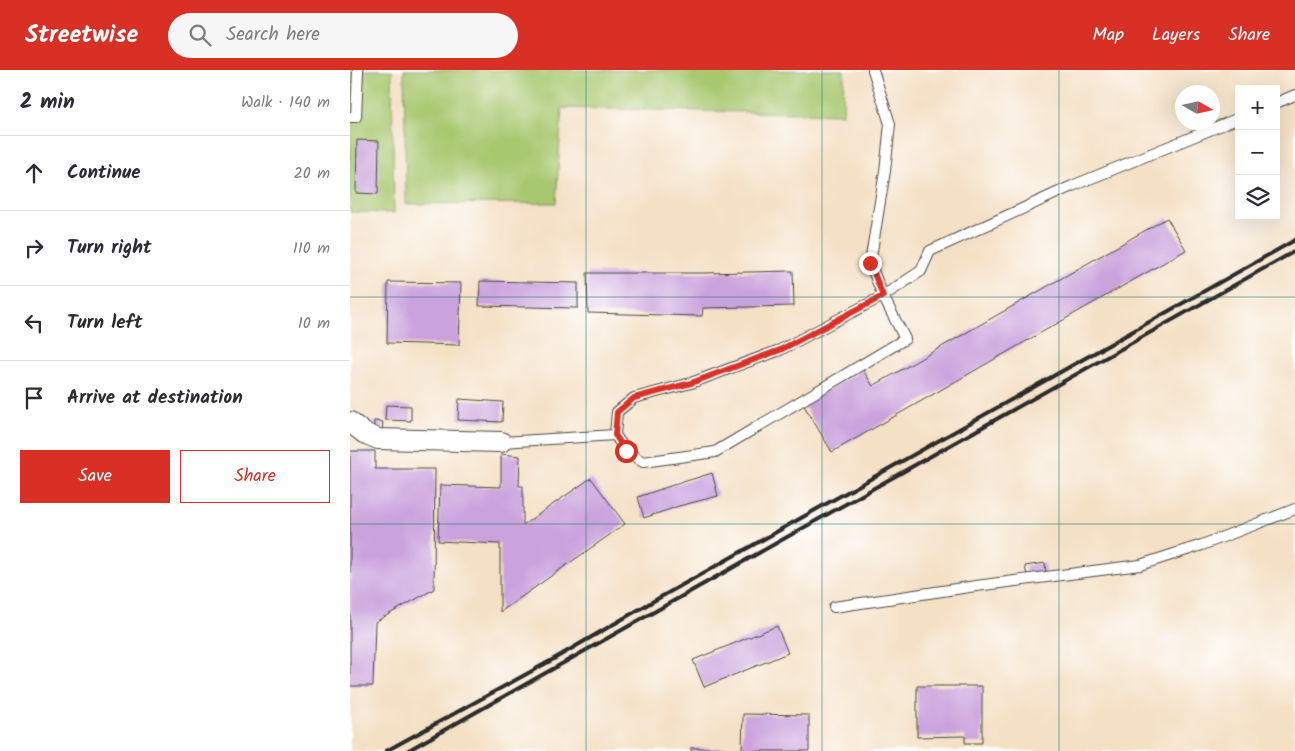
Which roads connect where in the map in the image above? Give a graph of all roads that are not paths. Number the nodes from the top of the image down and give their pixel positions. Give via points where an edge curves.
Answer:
1 (358, 70) edge
2 (873, 70) edge
3 (1295, 95) edge
4 (1280, 101) edge
5 (350, 117) edge
6 (1235, 120) edge
7 (883, 296) junction
8 (350, 422) edge
9 (615, 435) junction
10 (501, 442) joint
11 (1295, 509) edge
12 (834, 607) dead end

1 - 5 lane via 356,117
2 - 7 lane via 890,124 870,263
3 - 4 lane
6 - 7 lane via 1072,186 930,251 921,272
7 - 9 lane via 780,350 691,383 634,398 617,412
7 - 9 lane via 905,339 715,452 643,462 626,451
8 - 10 street via 378,439
9 - 10 lane
11 - 12 lane via 1140,565

